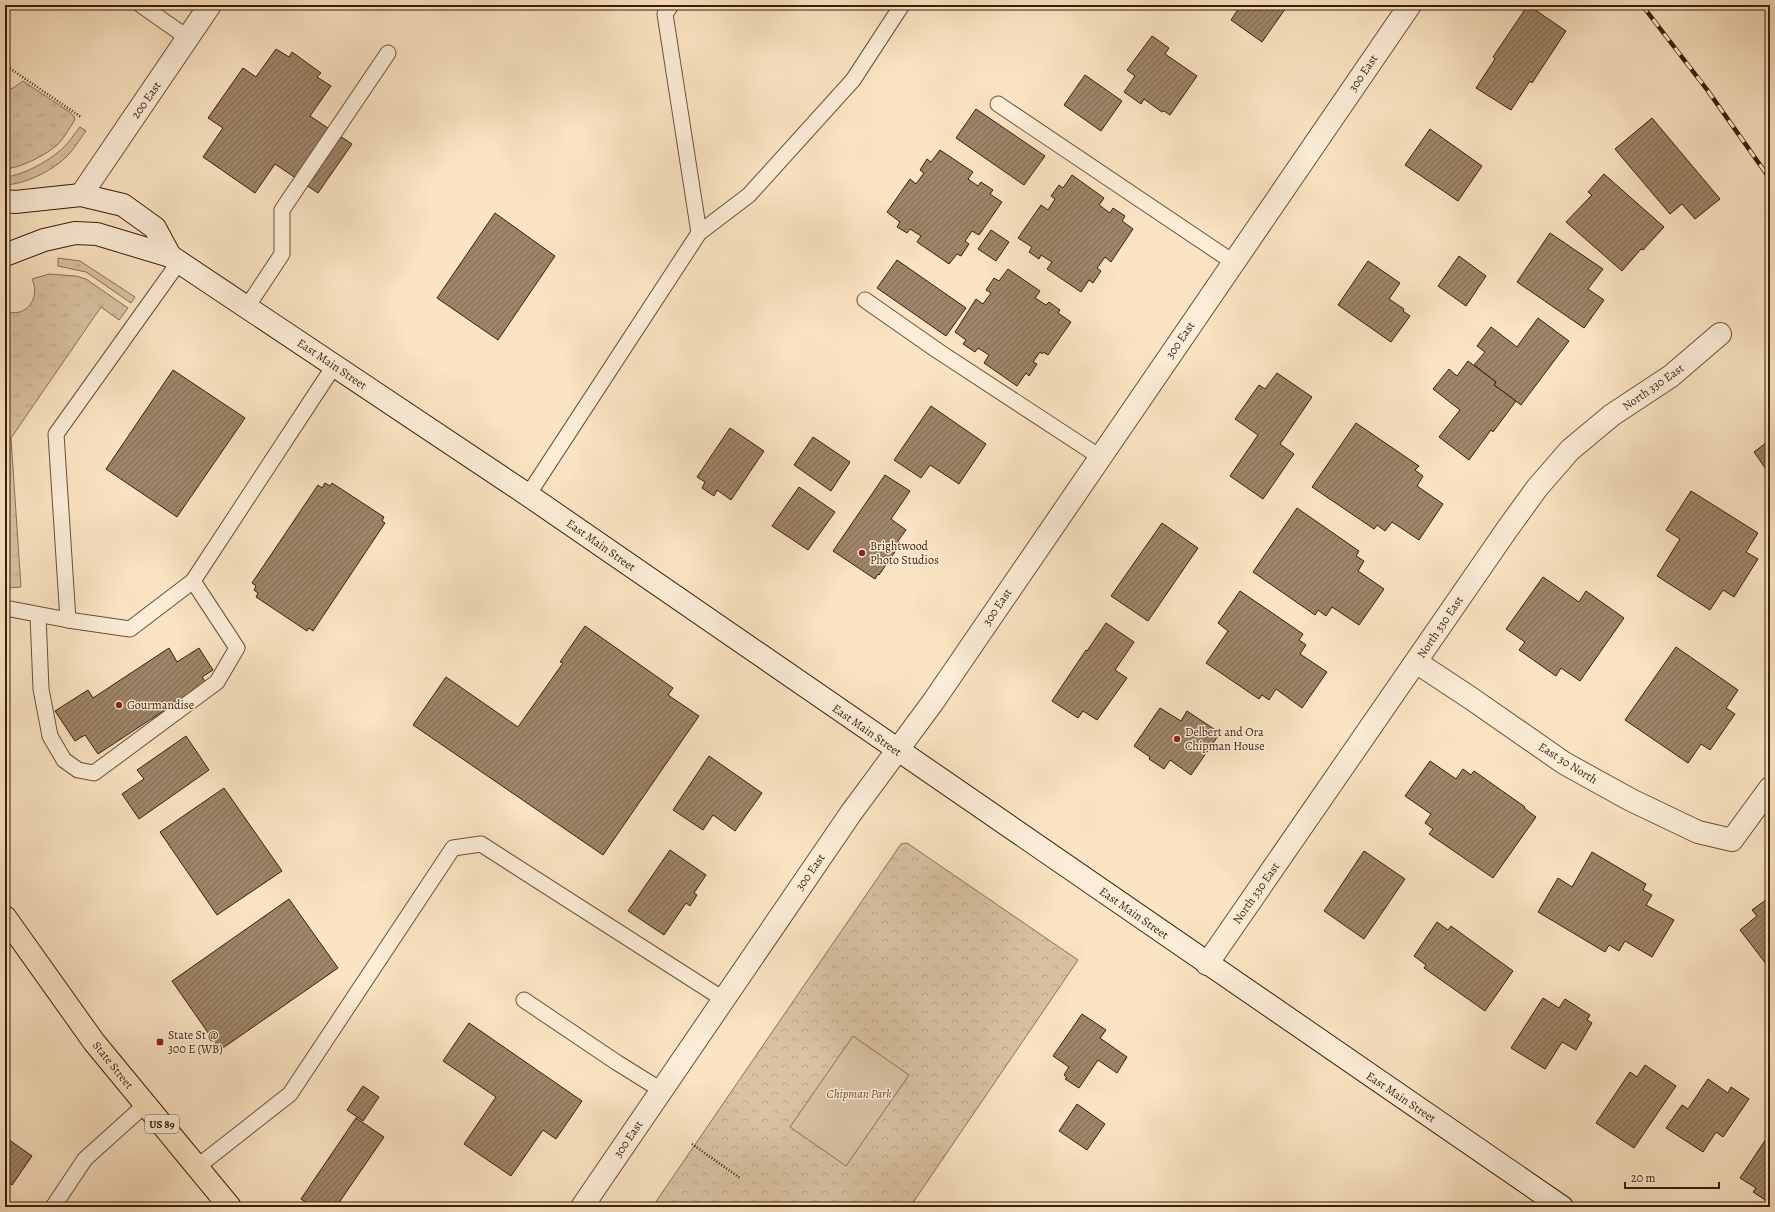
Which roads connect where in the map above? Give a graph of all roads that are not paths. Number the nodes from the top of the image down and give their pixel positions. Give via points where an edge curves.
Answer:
1 (140, 5) edge
2 (210, 5) edge
3 (671, 5) edge
4 (902, 5) edge
5 (1410, 5) edge
6 (188, 38) junction
7 (388, 53) dead end
8 (998, 104) dead end
9 (81, 194) junction
10 (5, 201) edge
11 (699, 233) junction
12 (5, 255) edge
13 (174, 259) junction
14 (1233, 262) junction
15 (865, 300) dead end
16 (247, 307) junction
17 (1720, 334) dead end
18 (334, 366) junction
19 (1100, 458) junction
20 (528, 495) junction
21 (193, 581) junction
22 (5, 608) edge
23 (38, 615) junction
24 (68, 620) junction
25 (1416, 662) junction
26 (897, 750) junction
27 (1770, 788) edge
28 (5, 916) edge
29 (1207, 964) junction
30 (723, 999) junction
31 (524, 1000) dead end
32 (661, 1090) junction
33 (146, 1104) junction
34 (197, 1167) junction
35 (587, 1205) edge
36 (53, 1207) edge
37 (230, 1207) edge
38 (1562, 1207) edge

1 - 6 lane
2 - 6 street, 200 East
3 - 11 lane via 665,14
4 - 11 lane via 853,80 749,195
5 - 14 street, 300 East
6 - 9 street, 200 East
7 - 16 lane via 282,210 282,254
8 - 14 lane
9 - 10 street
9 - 13 street, East Main Street via 123,205 155,228
11 - 20 lane
12 - 13 street, East Main Street via 44,240 75,233 97,234
13 - 16 street, East Main Street
13 - 24 lane via 56,434
14 - 19 street, 300 East
15 - 19 lane
16 - 18 street, East Main Street
17 - 25 street, North 330 East via 1671,376 1612,415 1570,450 1512,522
18 - 20 street, East Main Street
18 - 21 lane
19 - 26 street, 300 East
20 - 26 street, East Main Street
21 - 23 lane via 237,648 217,682 94,772 78,770 64,760 50,736 41,689
21 - 24 lane via 130,629
22 - 23 lane
23 - 24 lane
25 - 27 street, East 30 North via 1564,763 1631,800 1698,832 1732,840
25 - 29 street, North 330 East
26 - 29 street, East Main Street
26 - 30 street, 300 East
28 - 33 main road, State Street / US 89 via 94,1042
29 - 38 street, East Main Street
30 - 32 street, 300 East
30 - 34 lane via 481,844 453,848 290,1094
31 - 32 lane
32 - 35 street, 300 East
33 - 34 main road, State Street / US 89
33 - 36 lane via 85,1159
34 - 37 main road, State Street / US 89

